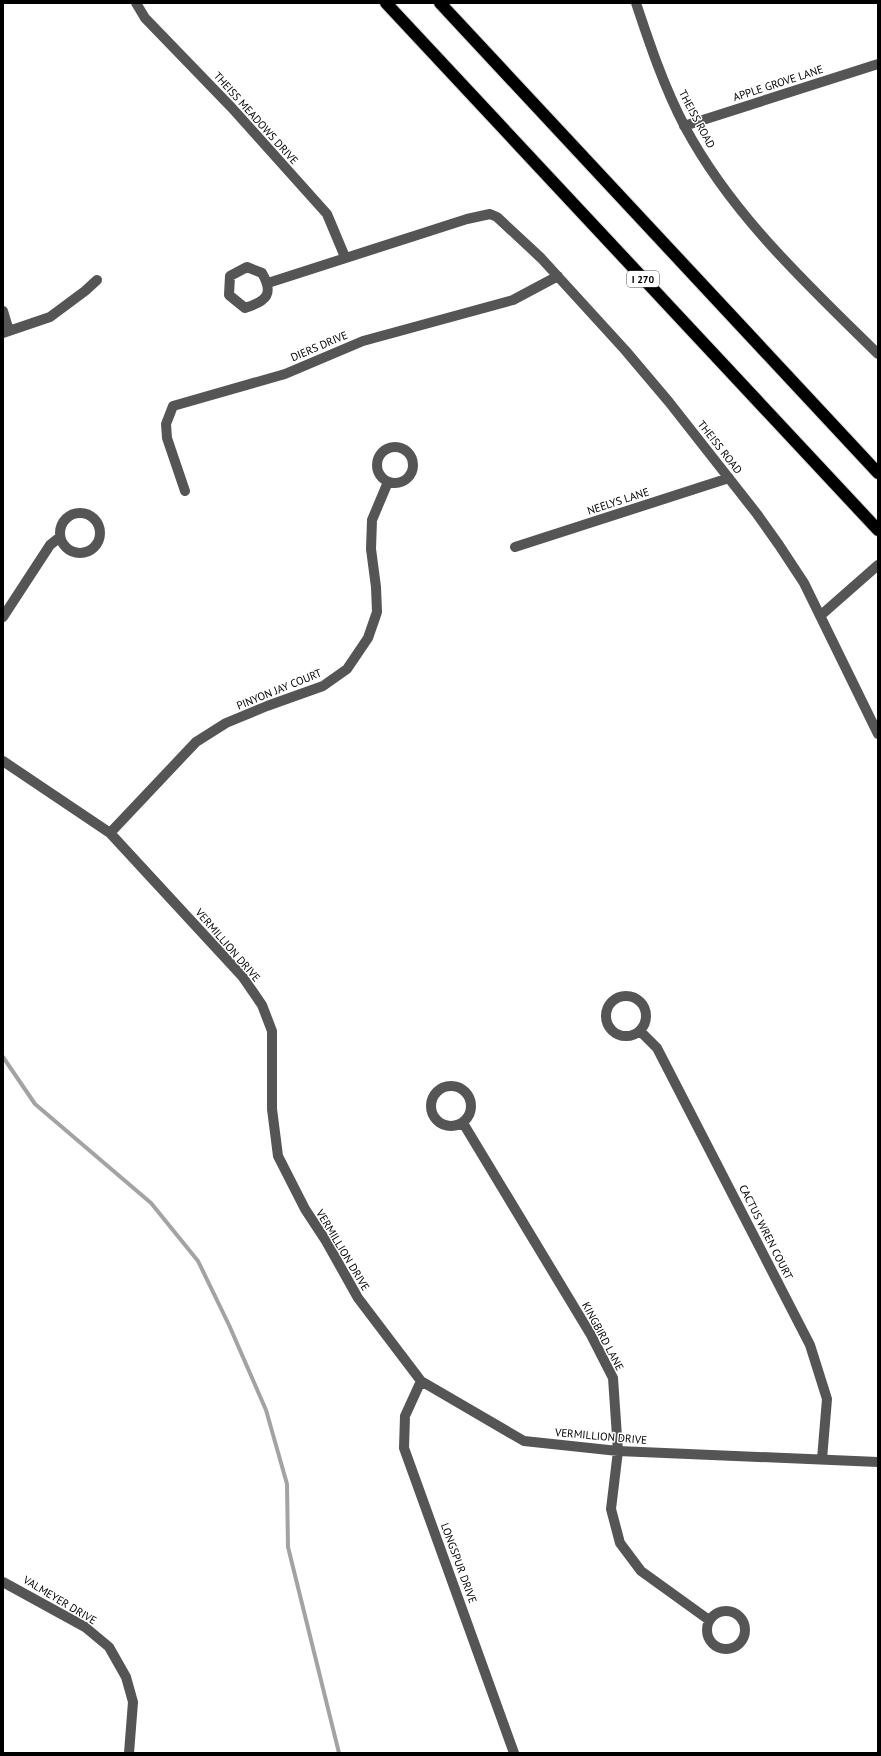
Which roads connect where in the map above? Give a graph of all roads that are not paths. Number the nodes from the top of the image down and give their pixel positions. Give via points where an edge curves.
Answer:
1 (136, 3) edge
2 (386, 3) edge
3 (440, 3) edge
4 (636, 3) edge
5 (878, 64) edge
6 (684, 126) junction
7 (345, 257) junction
8 (558, 276) junction
9 (96, 280) dead end
10 (268, 283) dead end
11 (3, 311) edge
12 (6, 332) edge
13 (878, 354) edge
14 (878, 473) edge
15 (729, 478) junction
16 (388, 482) dead end
17 (185, 491) dead end
18 (878, 530) edge
19 (60, 537) junction
20 (515, 547) dead end
21 (878, 565) edge
22 (3, 616) edge
23 (820, 616) junction
24 (878, 734) edge
25 (3, 761) edge
26 (110, 832) junction
27 (640, 1031) dead end
28 (463, 1123) junction
29 (421, 1381) junction
30 (618, 1451) junction
31 (822, 1459) junction
32 (878, 1462) edge
33 (3, 1582) edge
34 (709, 1620) dead end
35 (129, 1753) edge
36 (514, 1753) edge

1 - 7 street, THEISS MEADOWS DRIVE via 145,18 232,108 327,214
2 - 18 highway, I 270
3 - 14 highway
4 - 6 street, THEISS ROAD via 663,81
5 - 6 street, APPLE GROVE LANE
6 - 13 street, THEISS ROAD via 715,176 750,222
7 - 8 street, THEISS ROAD via 490,214 507,224
7 - 10 street
8 - 15 street, THEISS ROAD via 626,350
8 - 17 street, DIERS DRIVE via 513,300 363,341 285,374 173,406 166,424 167,438
9 - 12 street via 50,317
11 - 12 street
15 - 20 street, NEELYS LANE
15 - 23 street, THEISS ROAD via 790,561
16 - 26 street, PINYON JAY COURT via 372,520 377,612 368,638 347,669 323,686 226,723 196,742
19 - 19 street via 60,528 66,517 80,512 91,516 99,527 100,537 94,548 80,554 70,551
19 - 22 street via 50,545
21 - 23 street
23 - 24 street, THEISS ROAD
25 - 26 street, VERMILLION DRIVE
26 - 29 street, VERMILLION DRIVE via 242,976 262,1005 272,1031 272,1109 278,1156 305,1209 358,1298
27 - 31 street, CACTUS WREN COURT via 657,1048 810,1345 827,1399
28 - 28 street via 452,1127 438,1122 430,1110 431,1099 440,1088 448,1086 462,1089 470,1101 471,1109
28 - 30 street, KINGBIRD LANE via 591,1334 613,1378
29 - 30 street, VERMILLION DRIVE via 524,1441
29 - 36 street, LONGSPUR DRIVE via 405,1416 404,1448
30 - 31 street, VERMILLION DRIVE
30 - 34 street, KINGBIRD LANE via 611,1509 620,1543 641,1571
31 - 32 street, VERMILLION DRIVE
33 - 35 street, VALMEYER DRIVE via 85,1627 109,1647 126,1677 133,1702

